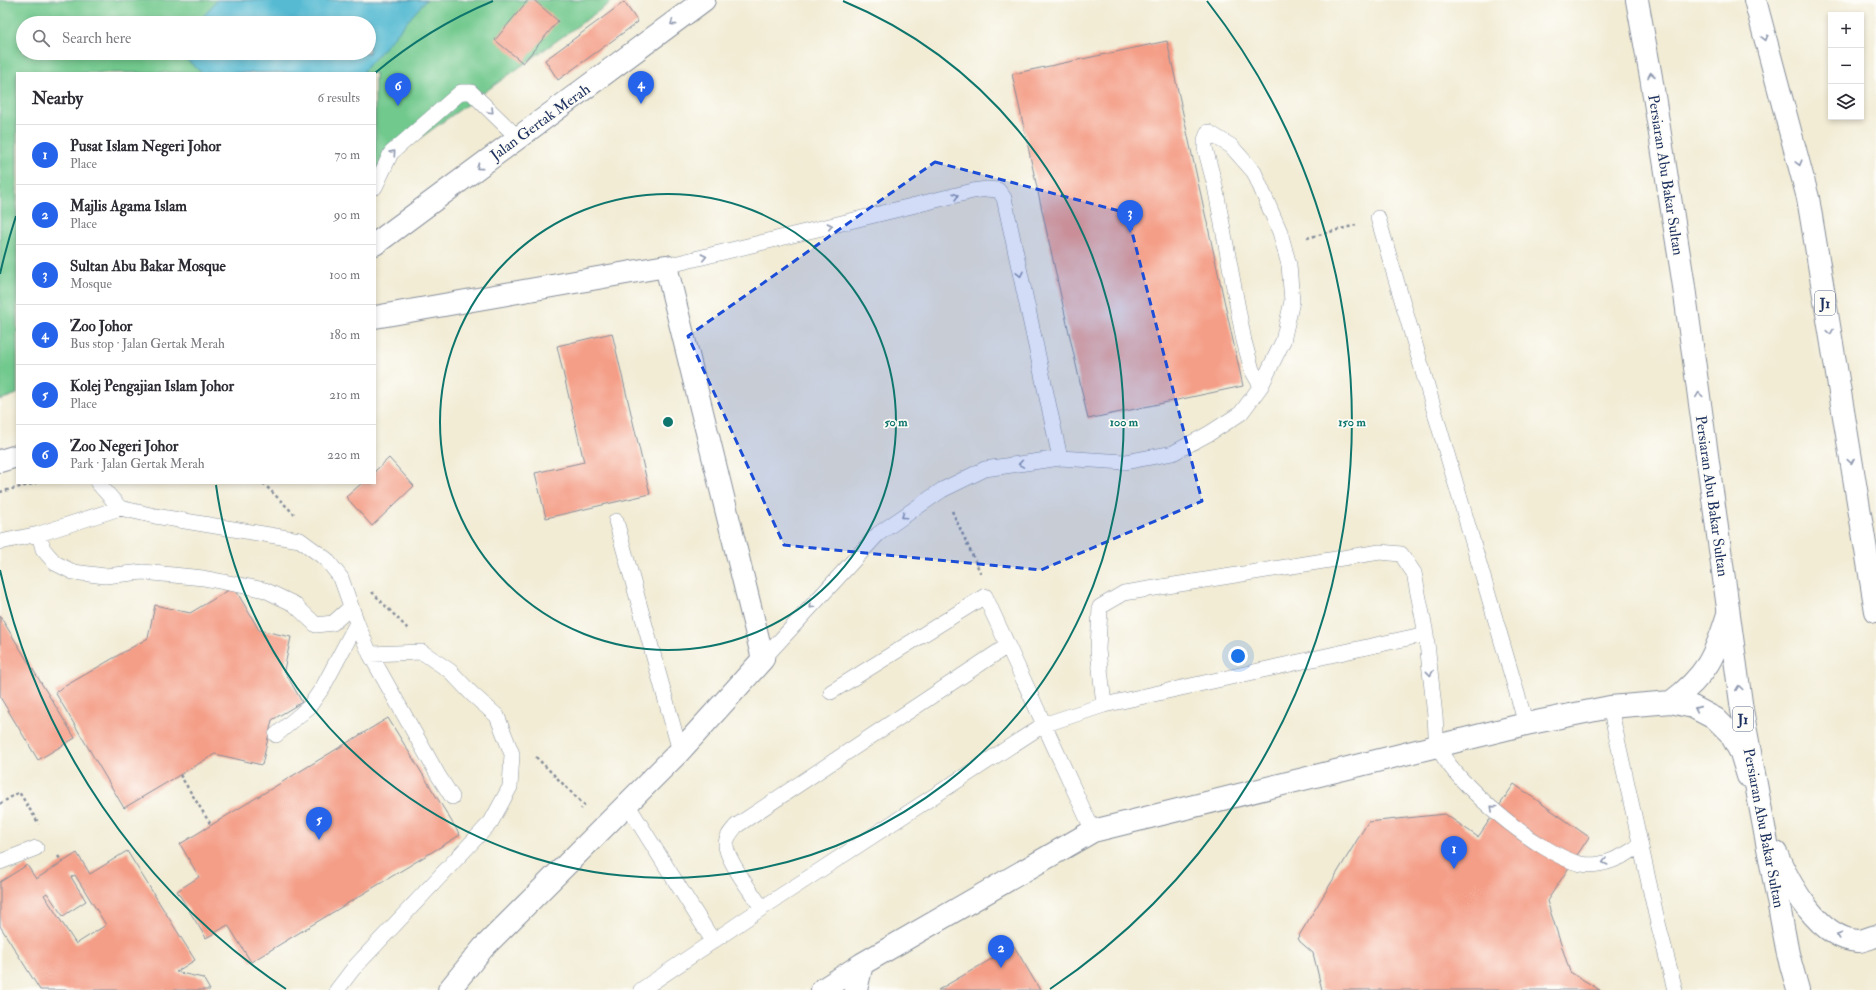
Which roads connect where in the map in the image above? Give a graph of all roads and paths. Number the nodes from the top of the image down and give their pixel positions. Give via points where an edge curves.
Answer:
1 (704, 0) edge
2 (1637, 0) edge
3 (1755, 0) edge
4 (518, 138) junction
5 (376, 185) edge
6 (1378, 218) joint
7 (376, 243) edge
8 (1283, 245) junction
9 (666, 266) junction
10 (376, 317) edge
11 (1260, 386) junction
12 (16, 456) edge
13 (1060, 458) junction
14 (0, 461) edge
15 (32, 484) edge
16 (99, 484) edge
17 (264, 484) edge
18 (942, 490) junction
19 (0, 492) edge
20 (120, 508) junction
21 (297, 517) dead end
22 (616, 521) dead end
23 (39, 534) junction
24 (0, 542) edge
25 (984, 581) dead end
26 (370, 590) dead end
27 (351, 607) junction
28 (1876, 611) edge
29 (1728, 614) junction
30 (357, 623) junction
31 (409, 630) dead end
32 (1426, 634) junction
33 (1007, 646) junction
34 (370, 654) junction
35 (763, 659) junction
36 (831, 692) dead end
37 (1672, 702) junction
38 (1104, 705) junction
39 (1610, 707) junction
40 (1526, 724) junction
41 (1043, 725) junction
42 (276, 735) dead end
43 (1438, 746) junction
44 (680, 751) junction
45 (533, 754) dead end
46 (180, 775) dead end
47 (452, 797) dead end
48 (0, 804) edge
49 (627, 804) junction
50 (579, 812) dead end
51 (1762, 823) junction
52 (211, 825) dead end
53 (43, 830) dead end
54 (1093, 831) junction
55 (1640, 845) junction
56 (36, 848) dead end
57 (54, 850) dead end
58 (0, 862) edge
59 (62, 862) dead end
60 (762, 908) junction
61 (1876, 936) edge
62 (713, 941) junction
63 (1788, 954) junction
64 (862, 964) junction
65 (337, 990) edge
66 (449, 990) edge
67 (641, 990) edge
68 (822, 990) edge
69 (856, 990) edge
70 (1675, 990) edge
71 (1787, 990) edge
72 (1798, 990) edge

1 -> 4 street, Jalan Gertak Merah
29 -> 2 street, Persiaran Abu Bakar Sultan / J1 via 1683,280
3 -> 28 street, J1 via 1808,198
5 -> 4 lane via 391,153 461,92 471,92
4 -> 7 street, Jalan Gertak Merah
6 - 8 path
6 - 40 lane
8 - 11 lane via 1290,265 1292,301 1283,341
8 - 11 lane via 1280,232 1254,172 1231,146 1208,132 1205,148 1215,186 1244,341 1252,370
9 - 10 street
9 -> 13 lane via 973,191 998,190 1004,198
9 - 35 street
11 - 13 lane via 1241,413 1173,453 1125,462
12 - 14 street
13 -> 18 lane via 985,469
15 - 19 path
16 - 20 lane
17 - 21 path
18 - 25 path
18 -> 35 lane via 878,534
20 - 23 lane
20 - 27 lane via 300,540 326,558 341,578
22 - 44 lane
23 - 24 lane
23 - 27 lane via 43,549 55,563 73,572 105,576 143,572 203,578 265,590 294,604 316,625 333,623
26 - 31 path
27 - 30 lane
29 - 37 street via 1718,647 1707,668 1690,688
51 -> 29 street, Persiaran Abu Bakar Sultan / J1
30 - 34 lane
30 - 42 lane via 323,688 308,707
32 - 38 lane
32 - 38 lane via 1414,573 1402,554 1380,552 1124,593 1100,607 1098,650
32 -> 43 lane
33 - 36 lane via 985,596
33 - 41 lane
33 - 60 lane via 736,826 729,835 726,846 730,857
34 - 47 lane
34 - 65 lane via 422,652 450,671 497,716 512,754 510,788 491,822 353,969
35 - 44 street
37 - 39 street
51 -> 37 street via 1741,753 1730,733 1716,719 1693,707
38 - 41 lane
39 - 40 street
39 - 55 lane
40 - 43 street
41 - 54 lane
41 - 60 lane
43 - 54 street
55 -> 43 lane via 1619,858 1593,864 1581,864 1554,854 1523,835 1489,805 1459,776
44 - 49 street
45 - 50 path via 584,805
46 - 52 path
48 - 53 path via 19,792
49 - 62 lane
49 - 66 street via 483,948
61 -> 51 street via 1859,941 1834,934 1809,910 1784,872
51 - 63 street, Persiaran Abu Bakar Sultan / J1
54 - 64 street
55 - 70 lane
56 - 58 lane
57 - 59 path
60 - 62 lane
62 - 67 lane
63 - 71 lane
63 - 72 street, Persiaran Abu Bakar Sultan / J1
64 - 68 street
64 - 69 street

